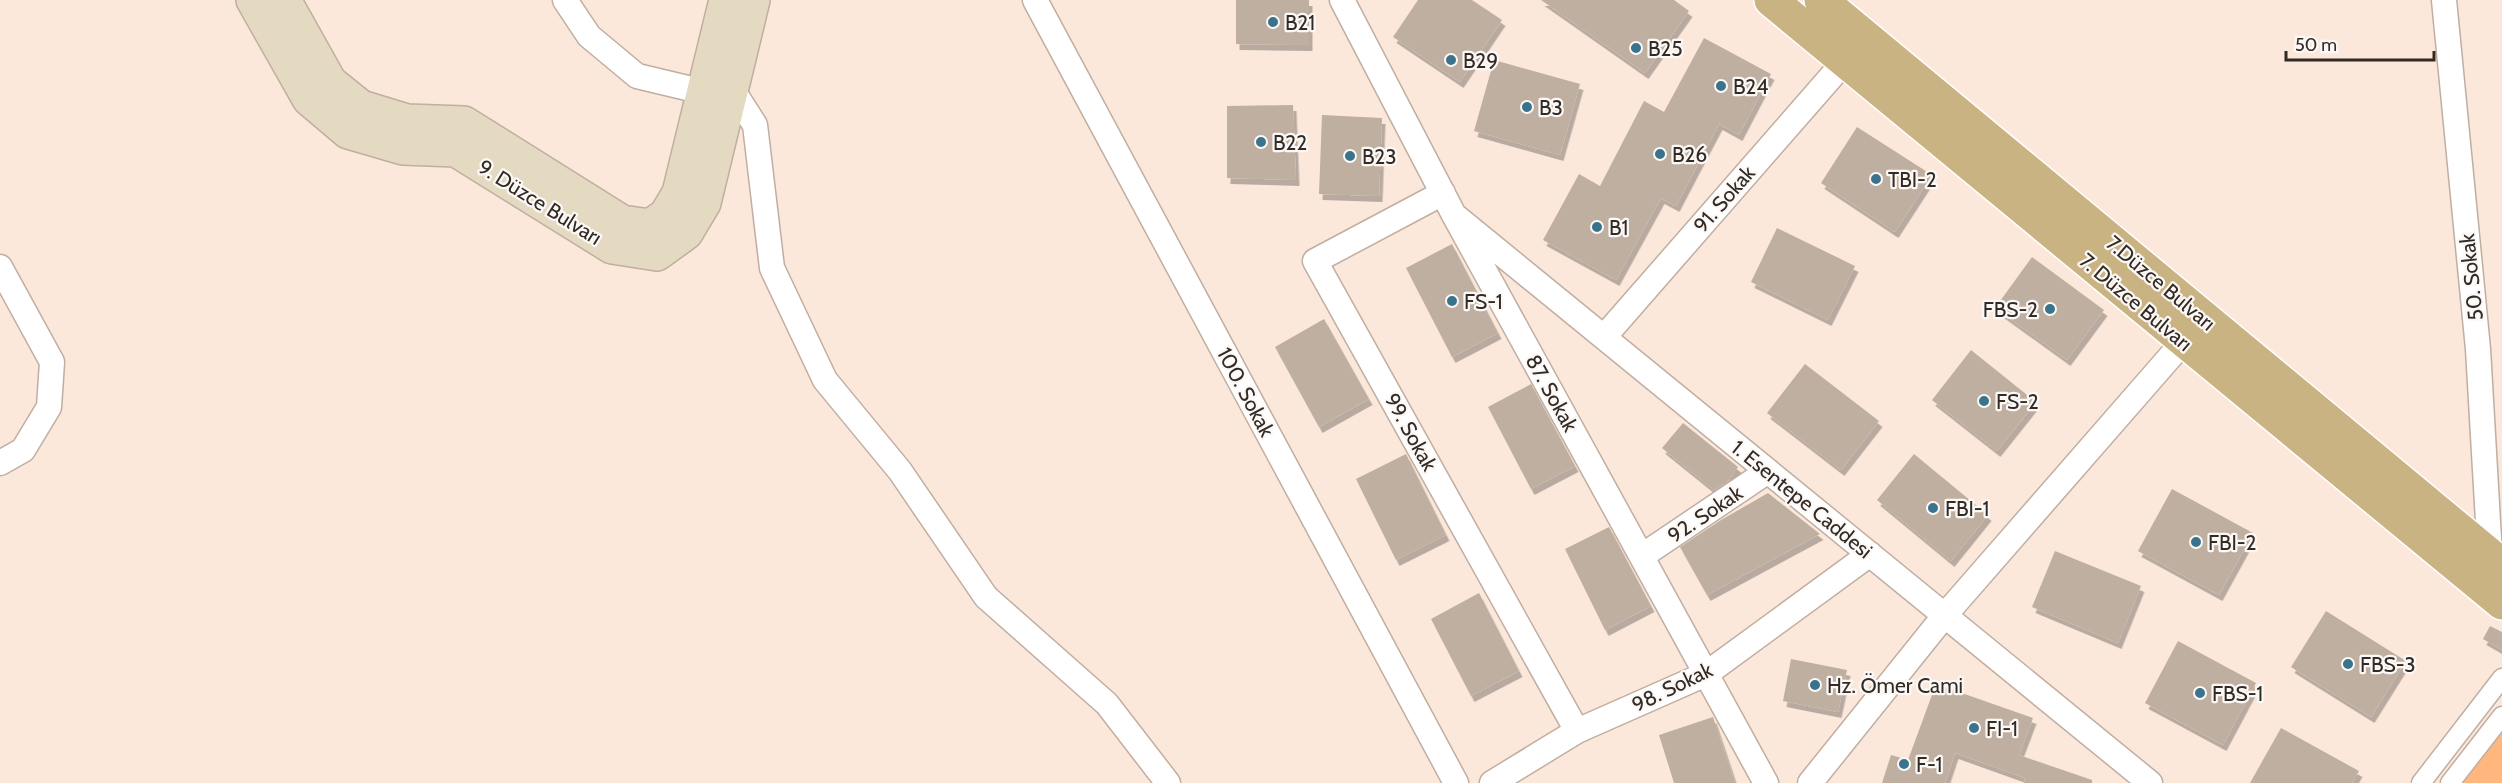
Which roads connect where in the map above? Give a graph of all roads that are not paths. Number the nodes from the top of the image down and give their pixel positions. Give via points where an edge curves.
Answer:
1 (253, 0) edge
2 (284, 0) edge
3 (566, 0) edge
4 (726, 0) edge
5 (753, 0) edge
6 (1035, 0) edge
7 (1342, 0) edge
8 (1771, 0) edge
9 (1821, 0) edge
10 (2444, 0) edge
11 (1845, 61) junction
12 (718, 90) junction
13 (1443, 193) junction
14 (1454, 215) junction
15 (0, 267) edge
16 (1604, 337) junction
17 (2184, 341) junction
18 (0, 463) edge
19 (1768, 471) junction
20 (1870, 555) junction
21 (1642, 556) junction
22 (2496, 560) edge
23 (2502, 603) edge
24 (1945, 615) junction
25 (1706, 674) junction
26 (2502, 678) edge
27 (2502, 716) edge
28 (1577, 731) junction
29 (1168, 783) edge
30 (1456, 783) edge
31 (1492, 783) edge
32 (1766, 783) edge
33 (1810, 783) edge
34 (2150, 783) edge
35 (2421, 783) edge
36 (2450, 783) edge

1 - 12 main road, 9. Düzce Bulvarı via 309,99 348,132 403,148 456,150 612,247 657,254 686,233 704,203
2 - 12 main road, 9. Düzce Bulvarı via 330,82 361,108 407,121 464,123 622,222 650,226 666,215 679,193
3 - 12 street via 589,36 637,76
4 - 12 main road, 9. Düzce Bulvarı
5 - 12 main road, 9. Düzce Bulvarı
6 - 30 street, 100. Sokak
7 - 13 street, 87. Sokak
8 - 11 main road, 7. Düzce Bulvarı
9 - 22 main road, 7.Düzce Bulvarı
10 - 22 street, 50. Sokak
11 - 16 street, 91. Sokak
11 - 17 main road, 7. Düzce Bulvarı
12 - 29 street via 755,125 772,268 825,380 900,471 986,597 1107,704
13 - 14 street, 87. Sokak
13 - 28 street, 99. Sokak via 1315,261
14 - 16 street, 1. Esentepe Caddesi
14 - 21 street, 87. Sokak
15 - 18 street via 52,362 49,407 22,450
16 - 19 street, 1. Esentepe Caddesi
17 - 23 main road, 7. Düzce Bulvarı
17 - 24 street
19 - 20 street, 1. Esentepe Caddesi
19 - 21 street, 92. Sokak
20 - 24 street, 1. Esentepe Caddesi
20 - 25 street, 98. Sokak
21 - 25 street, 87. Sokak
24 - 33 street
24 - 34 street, 1. Esentepe Caddesi
25 - 28 street, 98. Sokak
25 - 32 street, 87. Sokak
26 - 35 street
27 - 36 street
28 - 31 street, 98. Sokak

